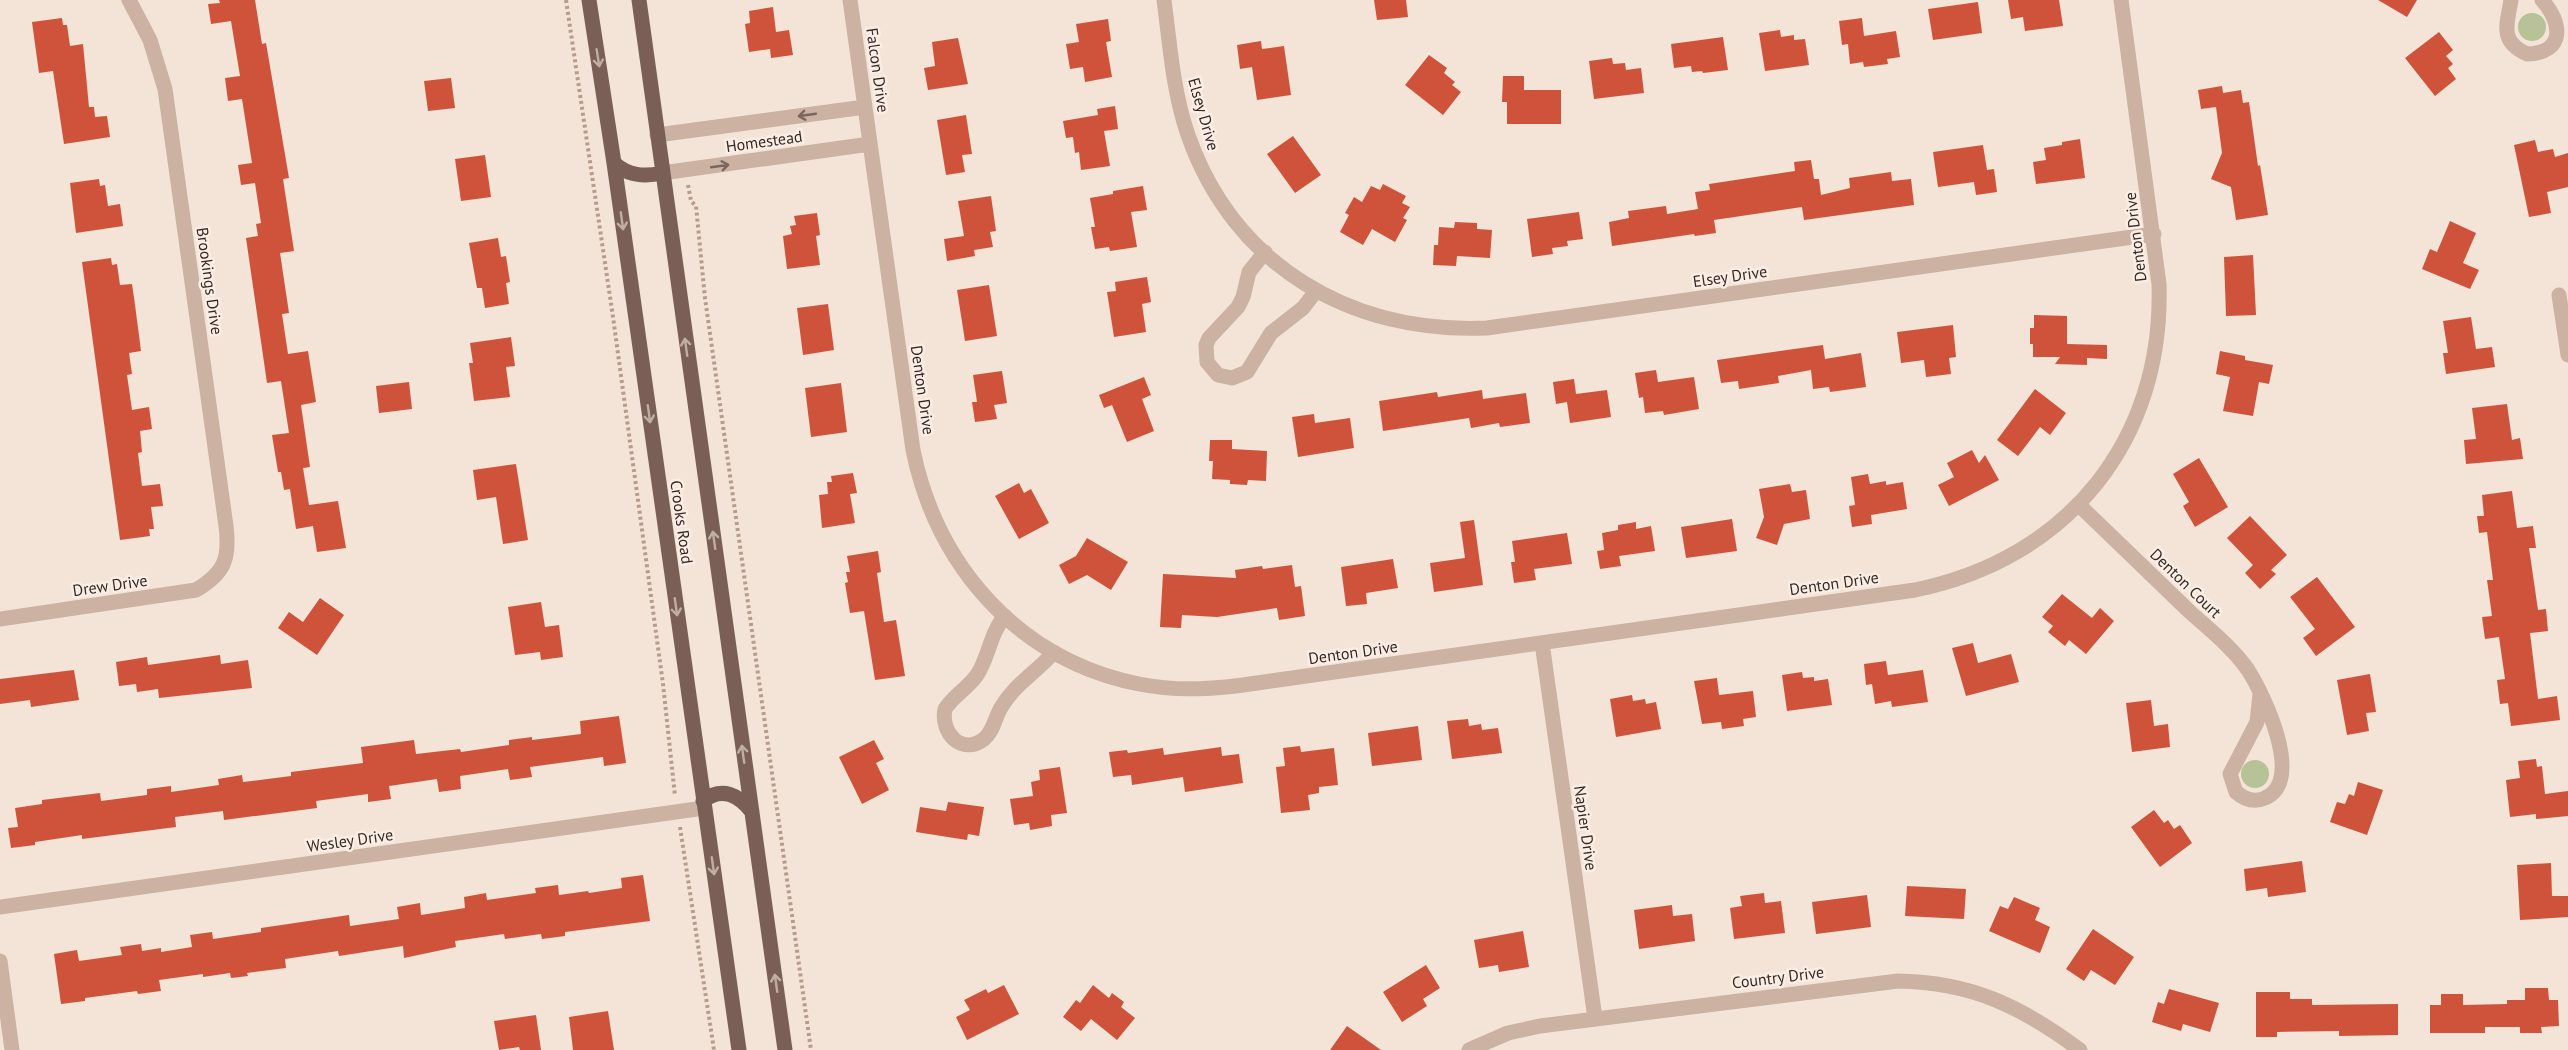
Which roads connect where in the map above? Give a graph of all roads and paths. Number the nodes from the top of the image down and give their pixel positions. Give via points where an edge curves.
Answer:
1 (129, 0) edge
2 (566, 0) edge
3 (589, 0) edge
4 (639, 0) edge
5 (850, 0) edge
6 (1164, 0) edge
7 (2121, 0) edge
8 (2511, 0) edge
9 (2542, 0) edge
10 (865, 107) junction
11 (657, 135) junction
12 (870, 144) junction
13 (614, 163) junction
14 (662, 173) junction
15 (693, 205) dead end
16 (2154, 234) junction
17 (1265, 252) junction
18 (1316, 291) junction
19 (2559, 295) dead end
20 (2568, 354) edge
21 (2078, 504) junction
22 (219, 573) joint
23 (1005, 616) junction
24 (0, 619) edge
25 (1542, 644) junction
26 (1054, 652) junction
27 (2260, 694) junction
28 (675, 792) dead end
29 (704, 804) junction
30 (752, 812) junction
31 (681, 833) dead end
32 (0, 908) edge
33 (0, 961) edge
34 (1595, 1018) junction
35 (2071, 1047) edge
36 (12, 1050) edge
37 (714, 1050) edge
38 (739, 1050) edge
39 (785, 1050) edge
40 (811, 1050) edge
41 (1469, 1050) edge

1 - 22 street, Brookings Drive via 153,48 167,103 228,542
2 - 28 path via 614,317
3 -> 13 main road, Crooks Road
4 - 11 main road, Crooks Road
5 - 10 street, Falcon Drive
6 - 17 street, Elsey Drive via 1179,100 1195,153 1226,210
7 - 16 street, Denton Drive
8 - 9 street via 2507,34 2511,43 2527,54 2546,50 2558,34 2552,11
10 -> 11 street, Homestead
10 - 12 street, Falcon Drive
11 - 14 main road, Crooks Road
14 -> 12 street, Homestead
12 - 23 street, Denton Drive via 923,490 953,555
13 - 14 main road via 639,176
13 -> 29 main road, Crooks Road
30 -> 14 main road, Crooks Road
15 - 40 path
16 - 18 street, Elsey Drive via 1487,328 1432,328 1387,320
16 - 21 street, Denton Drive via 2160,310 2149,383 2116,456
17 - 18 street, Elsey Drive
17 - 18 street via 1249,272 1238,307 1206,345 1207,362 1218,375 1233,378 1247,372 1271,333 1303,308
19 - 20 street
21 - 25 street, Denton Drive via 2018,552 1941,584
21 - 27 street, Denton Court via 2237,657
22 - 24 street, Drew Drive via 196,590 183,593
23 - 26 street, Denton Drive
23 - 26 street via 997,624 976,676 945,710 944,725 951,738 972,744 986,738 1008,696
25 - 26 street, Denton Drive via 1196,689 1112,677
25 - 34 street, Napier Drive
27 - 27 street, Denton Court via 2280,746 2282,775 2276,790 2265,799 2254,801 2236,792 2230,774 2257,722
29 - 30 main road via 717,793 734,795
29 - 32 street, Wesley Drive
29 -> 38 main road, Crooks Road
39 -> 30 main road, Crooks Road
31 - 37 path
33 - 36 street
34 - 35 street, Country Drive via 1882,982 1919,981 1985,994 2020,1010
34 - 41 street, Country Drive via 1524,1029

